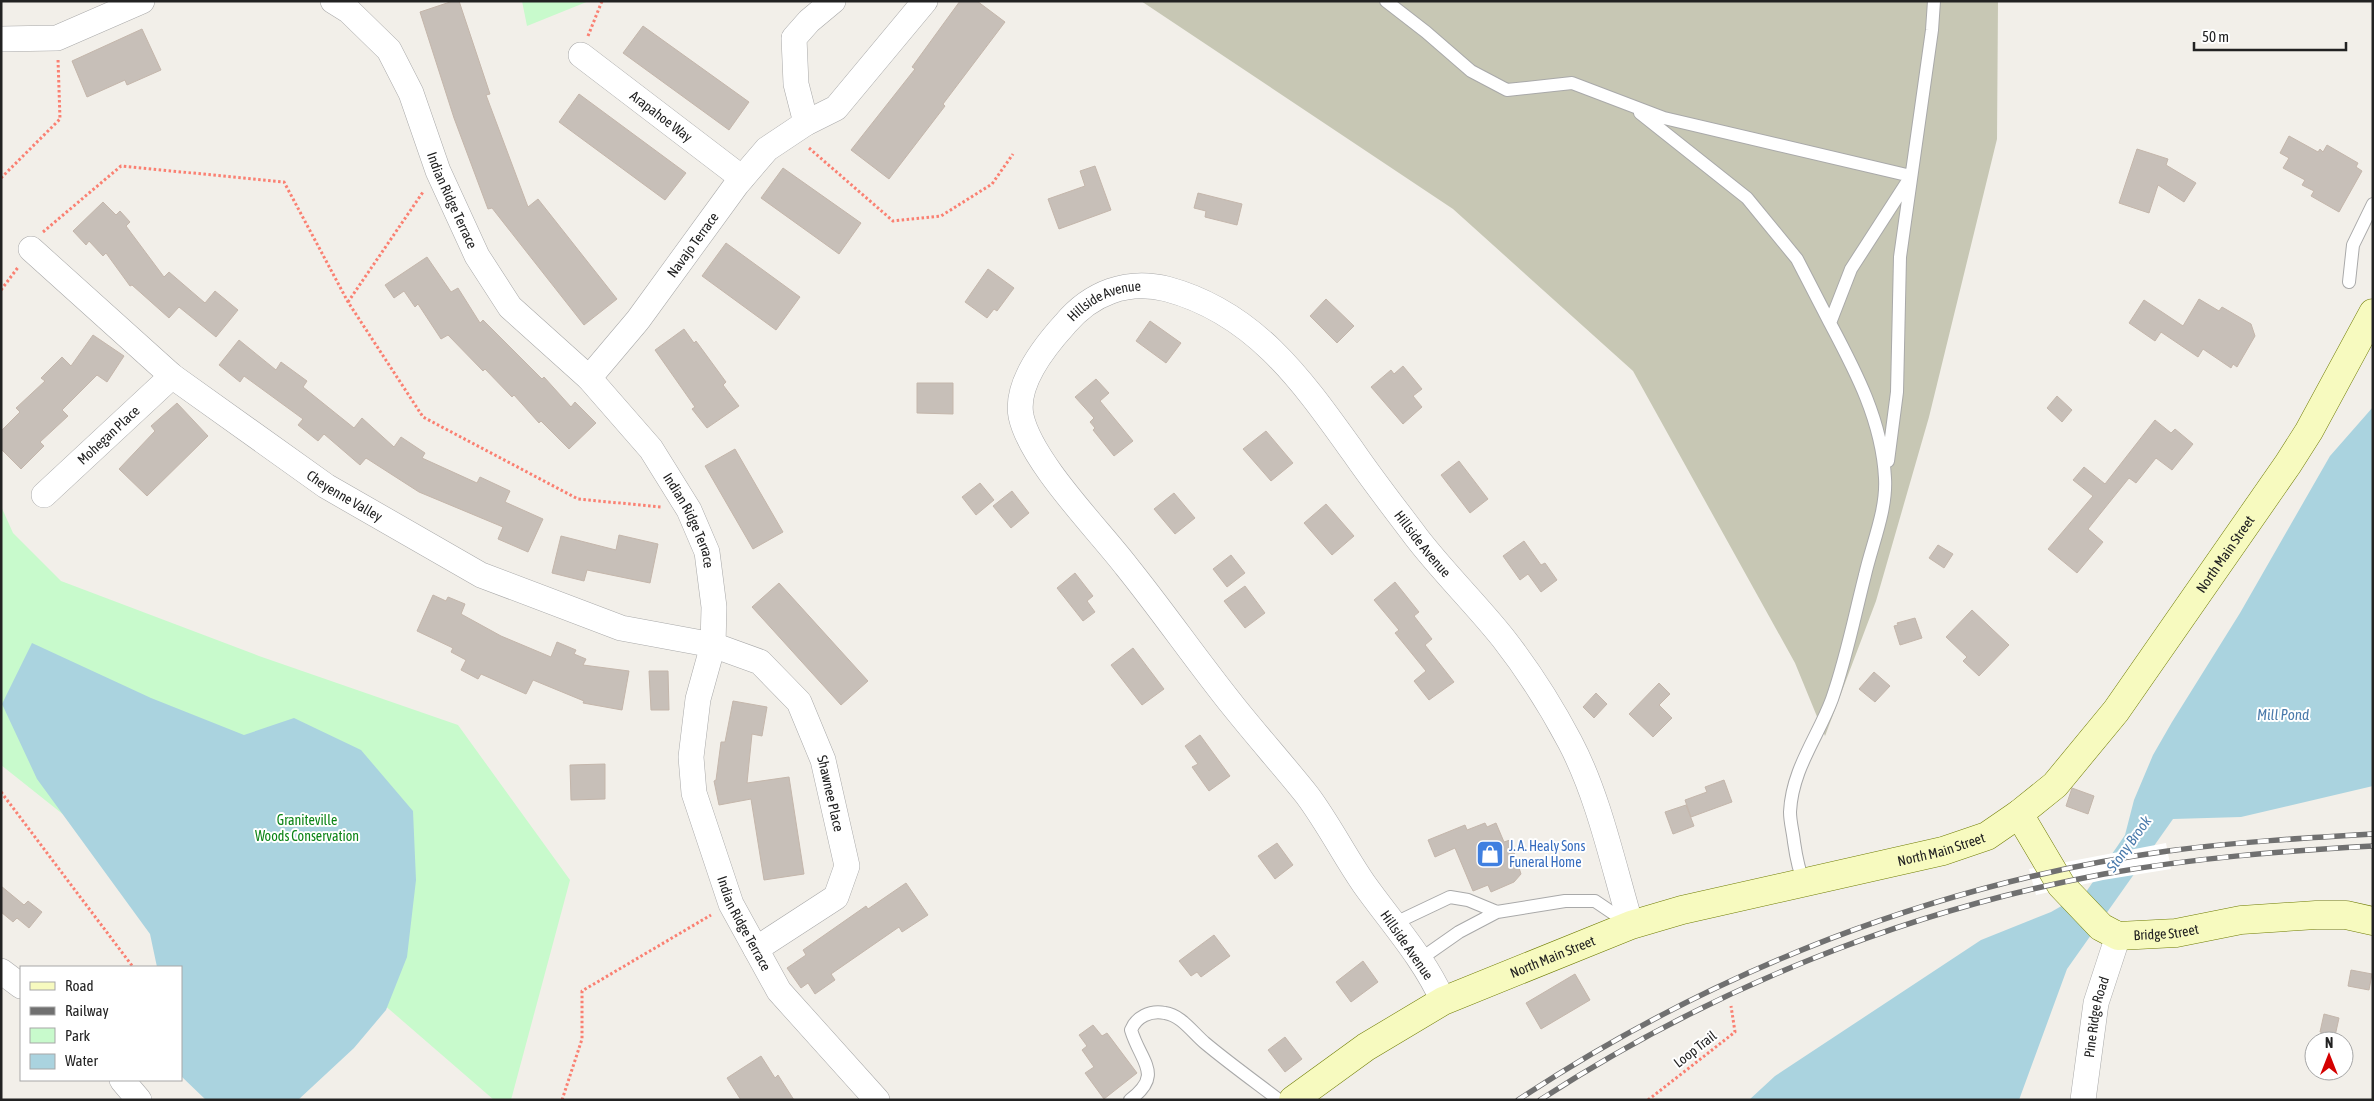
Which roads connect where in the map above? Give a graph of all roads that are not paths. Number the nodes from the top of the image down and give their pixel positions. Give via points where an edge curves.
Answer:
1 (142, 1) edge
2 (333, 1) edge
3 (833, 1) edge
4 (925, 1) edge
5 (1386, 1) edge
6 (1934, 1) edge
7 (1, 39) edge
8 (581, 55) road end
9 (1629, 104) junction
10 (799, 128) junction
11 (1911, 176) junction
12 (742, 178) junction
13 (2373, 204) edge
14 (31, 250) road end
15 (2349, 282) dead end
16 (2373, 312) edge
17 (1830, 323) junction
18 (172, 376) junction
19 (589, 378) junction
20 (1886, 481) junction
21 (44, 495) dead end
22 (713, 645) junction
23 (2019, 814) junction
24 (1804, 882) junction
25 (1497, 912) junction
26 (2373, 921) edge
27 (1393, 924) junction
28 (1631, 925) junction
29 (2110, 932) junction
30 (756, 949) junction
31 (1419, 960) junction
32 (1, 970) edge
33 (20, 985) edge
34 (1442, 1001) junction
35 (123, 1081) edge
36 (139, 1100) edge
37 (878, 1100) edge
38 (1130, 1100) edge
39 (1279, 1100) edge
40 (1293, 1100) edge
41 (2083, 1100) edge

1 - 7 street via 57,38
2 - 19 street, Indian Ridge Terrace via 349,11 389,50 411,93 438,171 477,256 510,307
3 - 10 street via 794,38
4 - 10 street, Navajo Terrace via 836,108
5 - 9 lane via 1471,71 1507,90 1572,83
6 - 11 lane
8 - 12 street, Arapahoe Way
9 - 11 lane via 1664,118
9 - 17 lane via 1746,198 1798,259
10 - 12 street, Navajo Terrace via 767,150
11 - 17 lane via 1851,269
11 - 20 lane via 1900,256 1897,392
12 - 19 street, Navajo Terrace via 638,320
13 - 15 lane via 2353,245
14 - 18 street, Cheyenne Valley
16 - 23 main road, North Main Street via 2288,464 2116,711 2055,784
17 - 20 lane via 1859,378 1876,423
18 - 21 street, Mohegan Place
18 - 22 street, Cheyenne Valley via 326,486 481,576 621,628
19 - 22 street, Indian Ridge Terrace via 651,450 689,510 707,552 714,607
20 - 24 lane via 1847,658 1830,703 1798,769 1793,789 1790,813 1798,871
22 - 30 street, Indian Ridge Terrace via 698,699 692,766 694,793 731,904
22 - 30 street, Shawnee Place via 760,662 799,702 822,760 847,866 836,897
23 - 24 main road, North Main Street via 1987,836 1967,844
23 - 29 main road via 2060,884
24 - 28 main road, North Main Street
25 - 27 lane via 1468,900 1450,897
25 - 28 lane via 1565,901 1595,902
25 - 31 lane via 1459,932
26 - 29 main road, Bridge Street via 2346,915 2316,915 2241,920 2176,932
27 - 28 street, Hillside Avenue via 1309,798 1054,477 1030,438 1020,401 1034,364 1069,318 1105,291 1137,285 1152,286 1215,306 1240,322 1278,355 1316,400 1427,550 1504,639 1569,739 1588,785
27 - 31 street, Hillside Avenue
28 - 34 main road, North Main Street
29 - 41 street, Pine Ridge Road via 2096,1003
30 - 37 street, Indian Ridge Terrace via 779,991
31 - 34 street, Hillside Avenue
32 - 33 street
34 - 40 main road, North Main Street via 1366,1047
35 - 36 street
38 - 39 lane via 1144,1090 1148,1081 1148,1070 1130,1030 1134,1021 1145,1015 1166,1013 1180,1020 1204,1043

